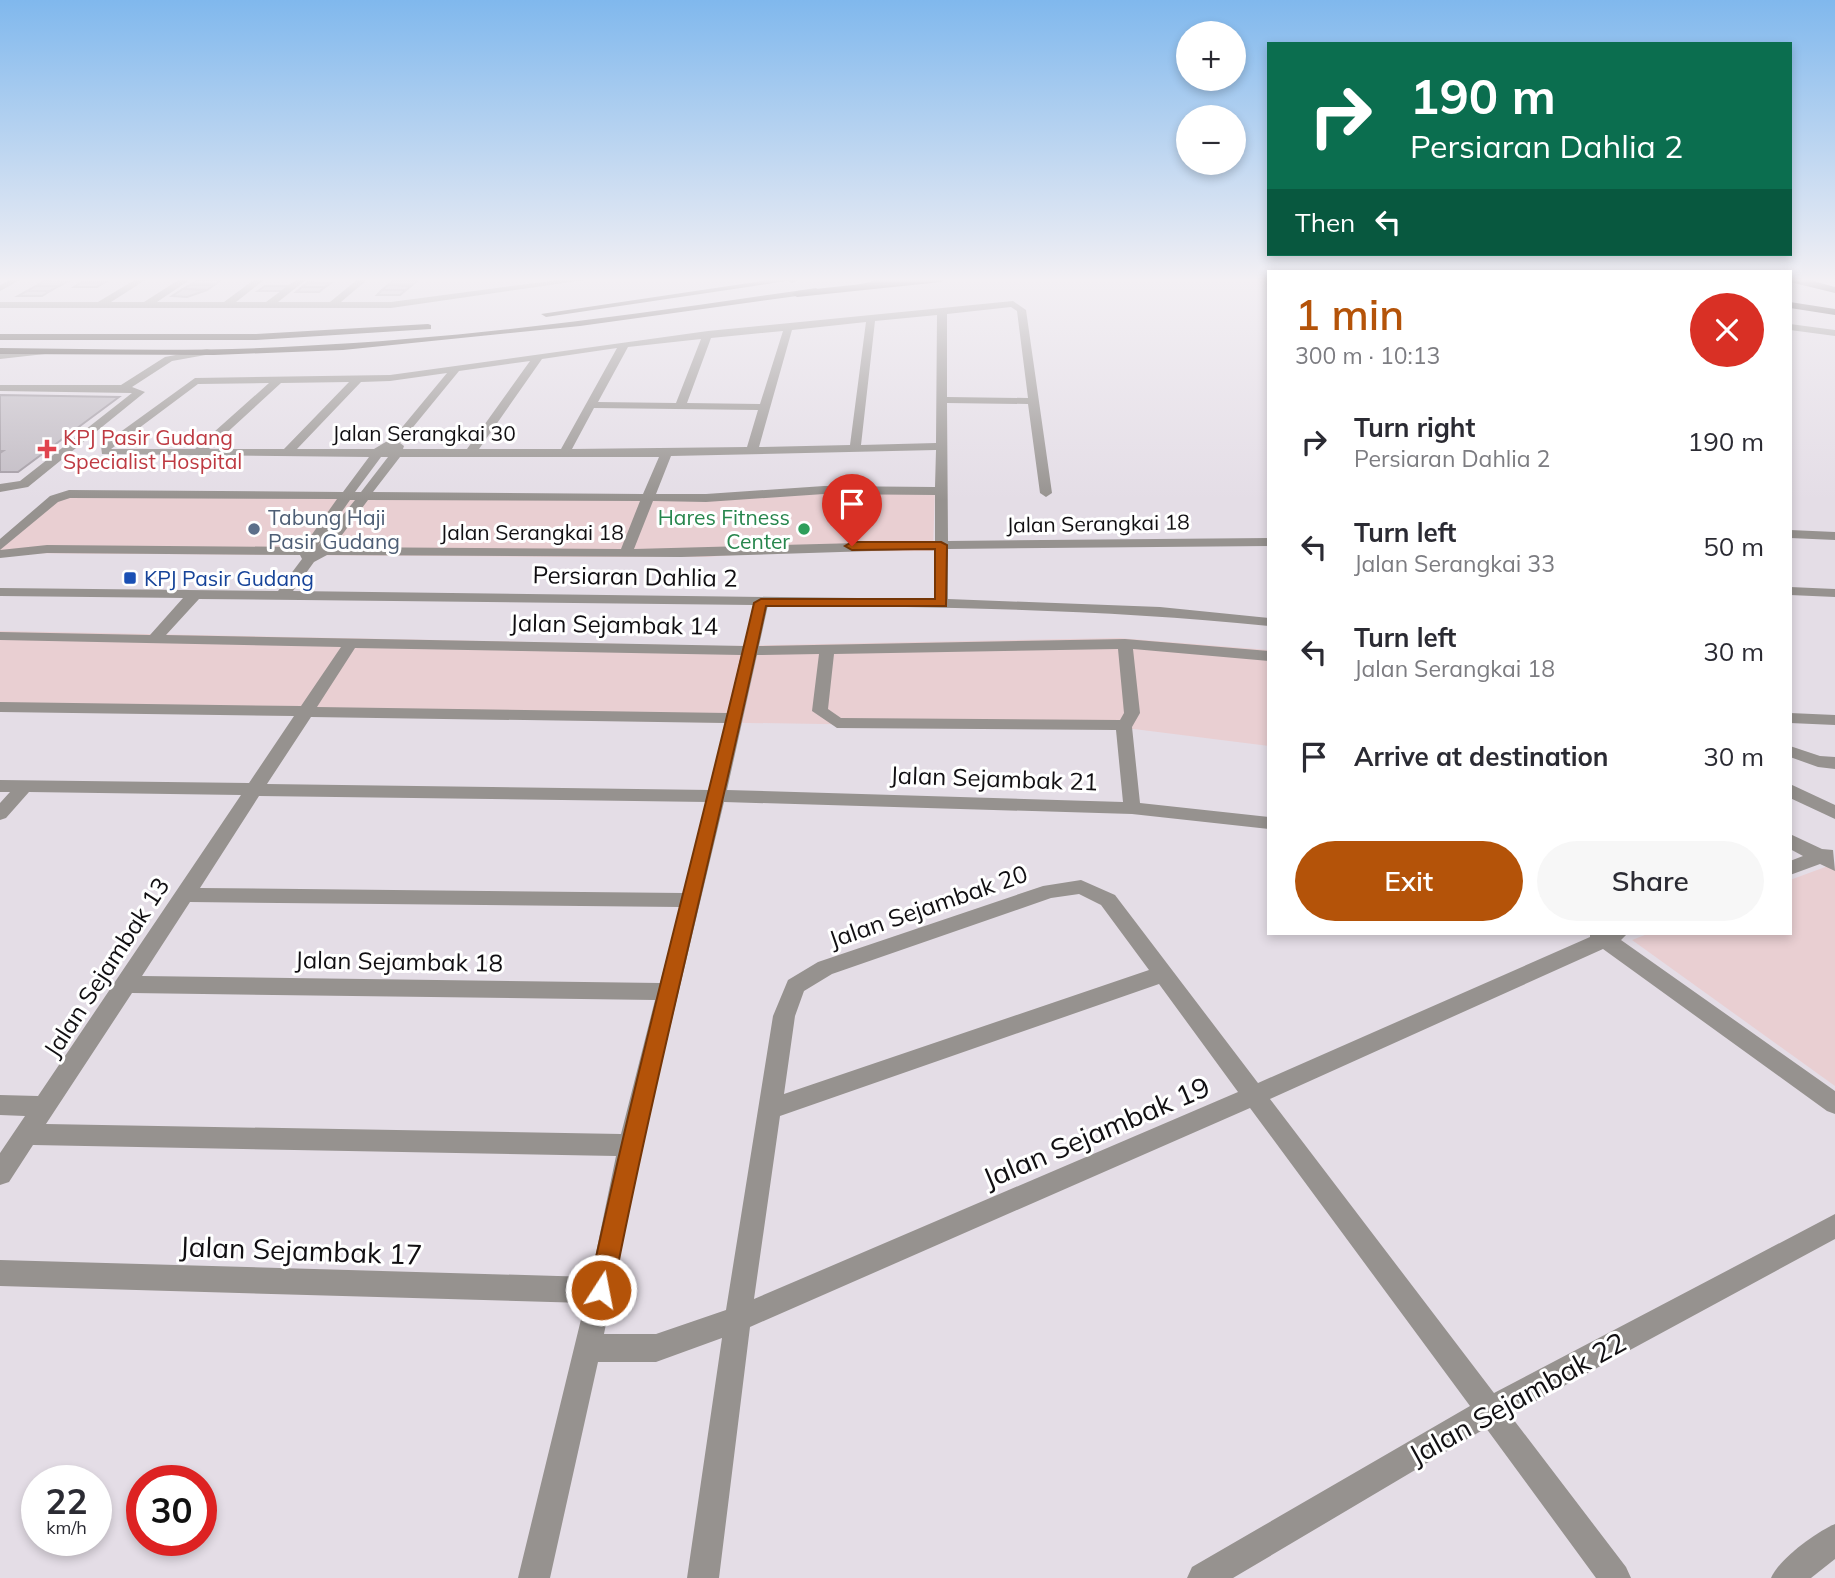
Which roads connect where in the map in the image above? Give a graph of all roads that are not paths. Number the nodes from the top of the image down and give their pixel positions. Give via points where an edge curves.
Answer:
1 (28, 353) edge
2 (205, 353) edge
3 (567, 353) edge
4 (619, 353) edge
5 (701, 353) edge
6 (781, 353) edge
7 (867, 353) edge
8 (942, 353) edge
9 (1026, 353) edge
10 (0, 354) edge
11 (538, 357) junction
12 (455, 370) junction
13 (278, 380) junction
14 (357, 380) junction
15 (0, 388) edge
16 (123, 388) junction
17 (942, 400) junction
18 (1034, 401) junction
19 (591, 405) junction
20 (680, 406) junction
21 (765, 407) junction
22 (398, 445) junction
23 (942, 446) junction
24 (855, 448) junction
25 (752, 451) junction
26 (199, 452) junction
27 (289, 452) junction
28 (377, 452) junction
29 (471, 452) junction
30 (666, 453) junction
31 (565, 454) junction
32 (0, 488) edge
33 (942, 491) junction
34 (1046, 493) dead end
35 (346, 496) junction
36 (364, 497) junction
37 (649, 497) junction
38 (1792, 534) edge
39 (1835, 536) edge
40 (1267, 542) edge
41 (941, 545) junction
42 (0, 546) edge
43 (626, 553) junction
44 (0, 554) edge
45 (313, 554) junction
46 (1792, 591) edge
47 (0, 592) edge
48 (1835, 593) edge
49 (194, 595) junction
50 (282, 596) junction
51 (761, 603) junction
52 (941, 603) junction
53 (1267, 622) edge
54 (0, 636) edge
55 (154, 639) junction
56 (351, 643) junction
57 (1125, 644) junction
58 (827, 649) junction
59 (749, 651) junction
60 (1267, 656) edge
61 (0, 707) edge
62 (306, 712) junction
63 (734, 718) junction
64 (1792, 718) edge
65 (1835, 720) edge
66 (1124, 725) junction
67 (1792, 752) edge
68 (1835, 763) edge
69 (0, 786) edge
70 (26, 786) junction
71 (256, 788) junction
72 (1792, 791) edge
73 (717, 796) junction
74 (1132, 808) junction
75 (1835, 813) edge
76 (0, 814) edge
77 (1267, 823) edge
78 (1792, 842) edge
79 (1831, 857) edge
80 (1792, 867) edge
81 (185, 895) junction
82 (691, 900) junction
83 (1604, 935) edge
84 (1607, 935) edge
85 (1163, 974) junction
86 (126, 984) junction
87 (670, 992) junction
88 (1253, 1096) junction
89 (1835, 1104) edge
90 (0, 1105) edge
91 (45, 1107) junction
92 (770, 1109) junction
93 (27, 1134) junction
94 (631, 1145) junction
95 (0, 1174) edge
96 (1835, 1226) edge
97 (0, 1273) edge
98 (601, 1290) junction
99 (738, 1319) junction
100 (588, 1348) junction
101 (1490, 1410) junction
102 (1835, 1539) edge
103 (534, 1578) edge
104 (703, 1578) edge
105 (1203, 1578) edge
106 (1615, 1578) edge
107 (1787, 1578) edge

1 - 10 street
2 - 16 street via 169,359
3 - 11 street
4 - 19 street
5 - 20 street
6 - 21 street
7 - 24 street
8 - 17 street
9 - 18 street
11 - 12 street
11 - 29 street
12 - 14 street
12 - 22 street
13 - 14 street
13 - 26 street
13 - 26 street, Jalan Serangkai 30 via 195,381 105,448 106,452
14 - 27 street
15 - 16 street
16 - 32 street via 140,392 24,484
17 - 18 street
17 - 23 street
18 - 34 street
19 - 20 street
19 - 31 street
20 - 21 street
21 - 25 street
22 - 28 street
22 - 29 street, Jalan Serangkai 30
22 - 36 street
23 - 24 street, Jalan Serangkai 30
23 - 33 street
24 - 25 street, Jalan Serangkai 30
25 - 30 street, Jalan Serangkai 30
26 - 27 street, Jalan Serangkai 30
27 - 28 street, Jalan Serangkai 30
28 - 35 street
29 - 31 street, Jalan Serangkai 30
30 - 31 street, Jalan Serangkai 30
30 - 37 street
33 - 37 street
33 - 41 street
35 - 36 street
35 - 42 street via 69,494 54,499
35 - 45 street
36 - 37 street
36 - 45 street
37 - 43 street
38 - 39 street
40 - 41 street, Jalan Serangkai 18
41 - 43 street, Jalan Serangkai 18
41 - 52 street
43 - 45 street, Jalan Serangkai 18
44 - 45 street, Jalan Serangkai 18 via 47,549
45 - 50 street
46 - 48 street
47 - 49 street, Persiaran Dahlia 2
49 - 50 street, Persiaran Dahlia 2
49 - 55 street
50 - 51 street, Persiaran Dahlia 2
51 - 52 street, Persiaran Dahlia 2
51 - 59 street
52 - 53 street, Persiaran Dahlia 2 via 1160,611
54 - 55 street, Jalan Sejambak 14
55 - 56 street, Jalan Sejambak 14
56 - 59 street, Jalan Sejambak 14
56 - 62 street, Jalan Sejambak 13
57 - 58 street, Jalan Sejambak 14
57 - 60 street, Jalan Sejambak 14
57 - 66 street via 1132,713
58 - 59 street, Jalan Sejambak 14
58 - 66 street via 820,711 836,723
59 - 63 street
61 - 62 street
62 - 63 street
62 - 71 street, Jalan Sejambak 13
63 - 73 street
64 - 65 street
66 - 74 street
67 - 68 street
69 - 70 street
70 - 71 street
70 - 76 street
71 - 73 street
71 - 81 street, Jalan Sejambak 13
72 - 75 street
73 - 74 street, Jalan Sejambak 21
73 - 82 street
74 - 77 street, Jalan Sejambak 21
78 - 79 street
79 - 80 street
81 - 82 street
81 - 86 street, Jalan Sejambak 13
82 - 87 street
83 - 88 street, Jalan Sejambak 19
84 - 89 street
85 - 88 street
85 - 92 street
85 - 92 street, Jalan Sejambak 20 via 1108,900 1081,887 1050,891 825,968 795,986 784,1016
86 - 87 street, Jalan Sejambak 18
86 - 91 street, Jalan Sejambak 13
87 - 94 street
88 - 99 street, Jalan Sejambak 19
88 - 101 street
90 - 91 street
91 - 93 street, Jalan Sejambak 13
92 - 99 street
93 - 94 street
93 - 95 street, Jalan Sejambak 13
94 - 98 street
96 - 101 street, Jalan Sejambak 22
97 - 98 street, Jalan Sejambak 17
98 - 100 street
99 - 100 street, Jalan Sejambak 19 via 656,1348
99 - 104 street
100 - 103 street
101 - 105 street, Jalan Sejambak 22
101 - 106 street
102 - 107 street

